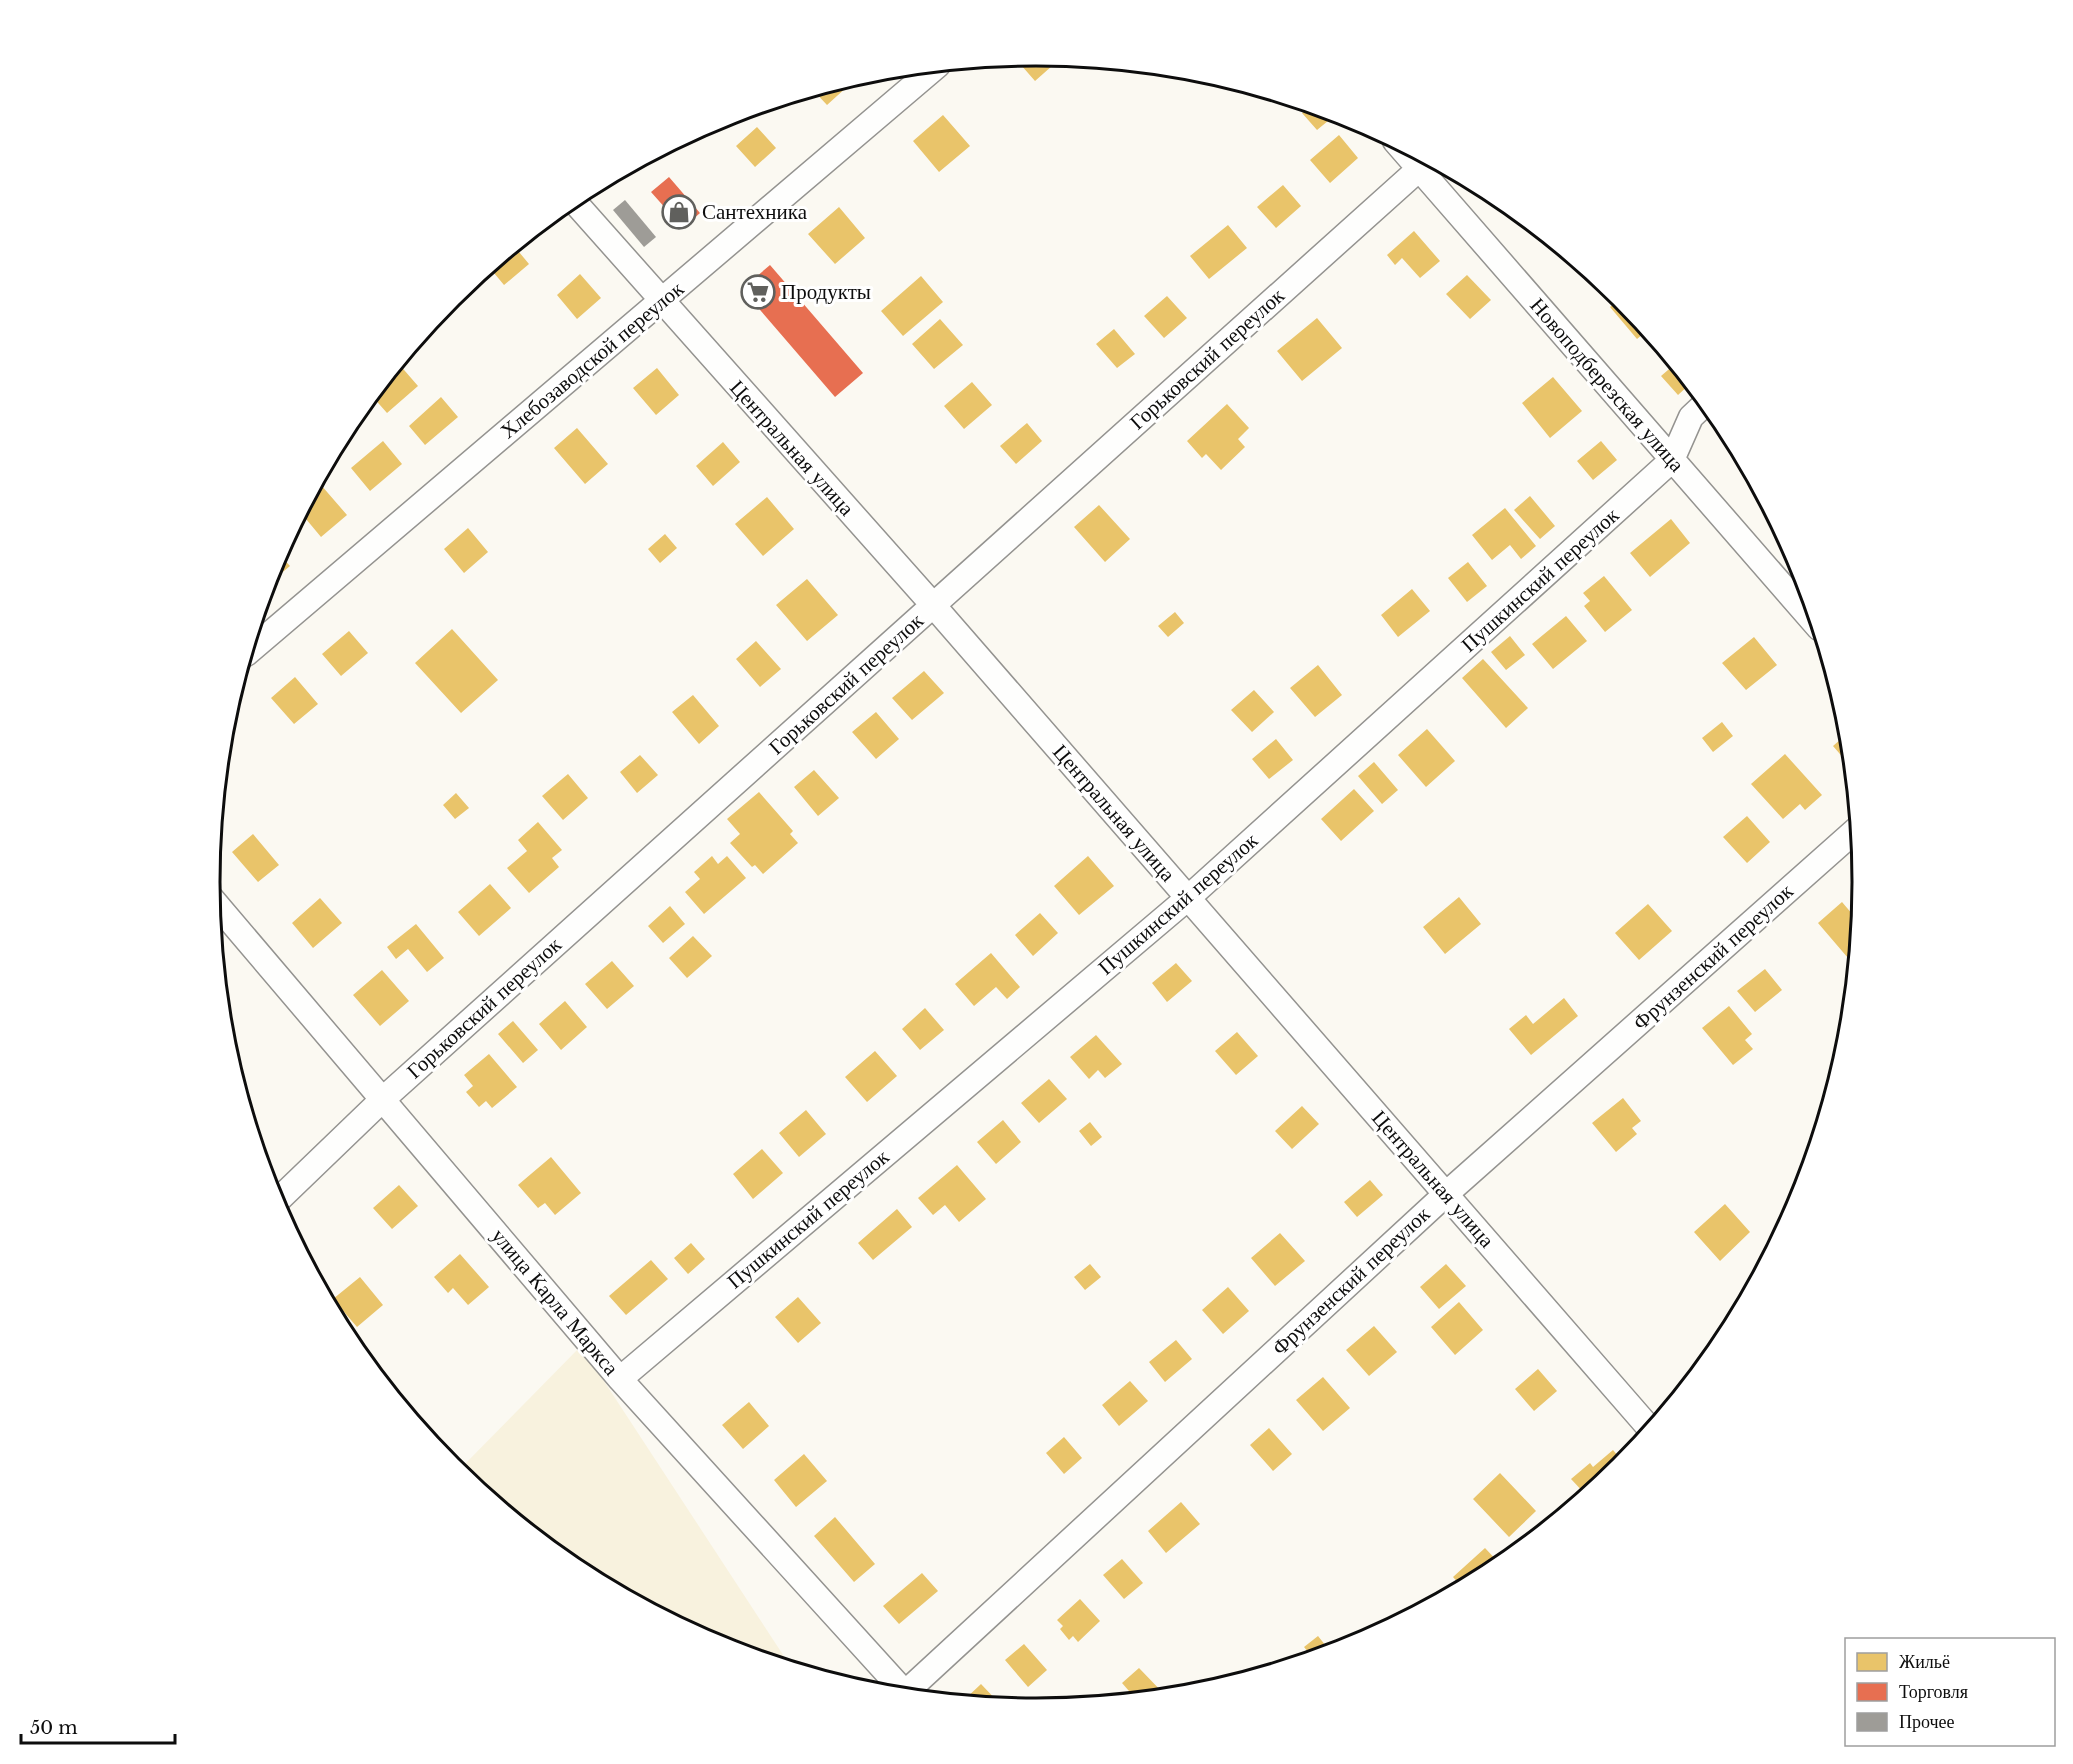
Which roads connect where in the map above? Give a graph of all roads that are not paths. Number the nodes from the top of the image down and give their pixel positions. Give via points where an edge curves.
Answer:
1 (928, 73) edge
2 (1408, 156) edge
3 (1419, 169) junction
4 (579, 207) edge
5 (661, 302) junction
6 (1700, 408) edge
7 (1672, 460) junction
8 (933, 605) junction
9 (1807, 614) edge
10 (256, 646) edge
11 (1851, 834) edge
12 (1188, 898) junction
13 (221, 910) edge
14 (382, 1100) junction
15 (1446, 1194) junction
16 (284, 1196) edge
17 (620, 1379) junction
18 (1646, 1424) edge
19 (898, 1686) edge
20 (912, 1688) edge

1 - 5 street, Хлебозаводской переулок
2 - 3 street, Новоподберезская улица
3 - 7 street, Новоподберезская улица
3 - 8 street, Горьковский переулок
4 - 5 street, Центральная улица
5 - 8 street, Центральная улица
5 - 10 street, Хлебозаводской переулок
6 - 7 street, Пушкинский переулок via 1691,417
7 - 9 street, Новоподберезская улица
7 - 12 street, Пушкинский переулок
8 - 12 street, Центральная улица
8 - 14 street, Горьковский переулок
11 - 15 street, Фрунзенский переулок
12 - 15 street, Центральная улица
12 - 17 street, Пушкинский переулок
13 - 14 street, улица Карла Маркса
14 - 16 street, Горьковский переулок
14 - 17 street, улица Карла Маркса
15 - 18 street, Центральная улица
15 - 20 street, Фрунзенский переулок
17 - 19 street, улица Карла Маркса

